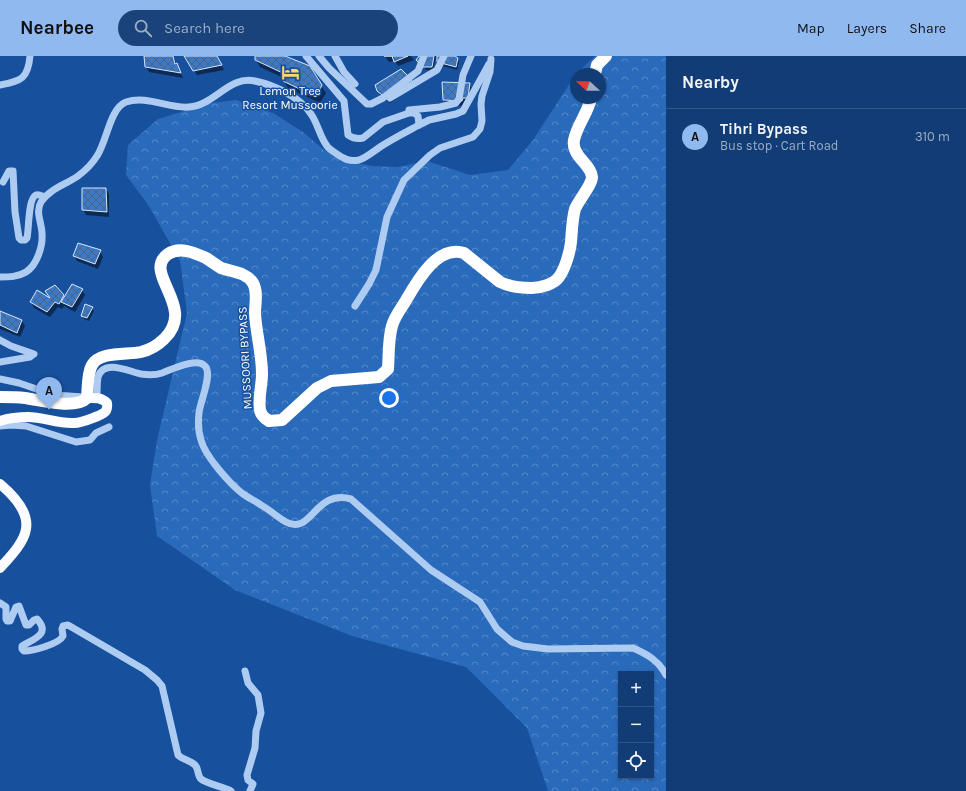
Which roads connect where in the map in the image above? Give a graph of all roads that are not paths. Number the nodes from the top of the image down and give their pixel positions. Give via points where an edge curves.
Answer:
1 (30, 56) edge
2 (306, 56) edge
3 (319, 56) edge
4 (335, 56) edge
5 (424, 56) edge
6 (444, 56) edge
7 (471, 56) edge
8 (606, 56) edge
9 (491, 57) edge
10 (596, 68) edge
11 (355, 84) dead end
12 (0, 85) edge
13 (371, 104) junction
14 (590, 104) edge
15 (398, 116) junction
16 (419, 125) junction
17 (3, 182) dead end
18 (45, 197) junction
19 (0, 278) edge
20 (355, 306) dead end
21 (0, 340) edge
22 (0, 362) edge
23 (0, 379) edge
24 (0, 397) edge
25 (92, 398) junction
26 (0, 421) edge
27 (0, 426) edge
28 (109, 427) dead end
29 (0, 484) edge
30 (0, 568) edge
31 (0, 604) edge
32 (245, 671) dead end
33 (666, 675) edge
34 (231, 791) edge
35 (250, 791) edge

1 - 12 street via 25,76
2 - 15 street via 344,101 350,137 363,138 383,122
3 - 13 street via 362,101
4 - 11 street
5 - 13 street via 418,71
6 - 13 street via 437,70 382,102
7 - 15 street via 456,103 408,110
8 - 10 highway
9 - 16 street via 489,66 463,111
9 - 20 street via 490,72 482,96 480,129 472,137 430,154 404,180 387,217 376,270
14 - 25 highway, MUSSOORI BYPASS via 574,141 577,154 591,173 591,181 576,209 567,260 560,277 553,282 539,288 506,285 464,253 447,253 422,273 396,316 388,345 388,369 379,377 331,381 317,388 282,420 269,421 260,411 262,368 256,292 253,284 244,275 220,268 194,253 176,251 165,257 160,269 175,306 176,316 172,330 149,349 96,360 89,376
15 - 16 street via 414,112 418,116
16 - 18 street via 360,160 345,160 328,147 304,105 294,97 254,80 236,82 204,103 190,107 145,100 126,102 113,116 102,148 89,167
17 - 18 street via 12,170 15,212 21,240 27,238 32,198 35,195
18 - 19 street via 38,210 42,244 38,255 29,270 12,277
21 - 22 street via 34,354 30,357
23 - 25 street via 54,395
24 - 25 highway via 11,396 64,403
25 - 26 main road via 107,403 107,410 83,422 28,417
25 - 33 street via 98,377 106,368 149,375 187,364 201,363 205,365 208,373 199,412 201,440 205,452 243,494 293,524 306,521 330,499 337,497 352,500 432,570 480,602 497,629 512,642 548,649 633,648 656,661
27 - 28 street via 26,426 76,442 90,440 96,433
29 - 30 main road via 20,507 26,528 17,548
31 - 34 street via 6,607 7,621 10,621 16,607 19,606 26,625 37,619 42,626 40,635 22,646 24,651 60,641 63,626 68,625 151,674 162,686 178,755 194,764 203,780
32 - 35 street via 248,683 258,695 261,708 256,744 247,777 253,784

